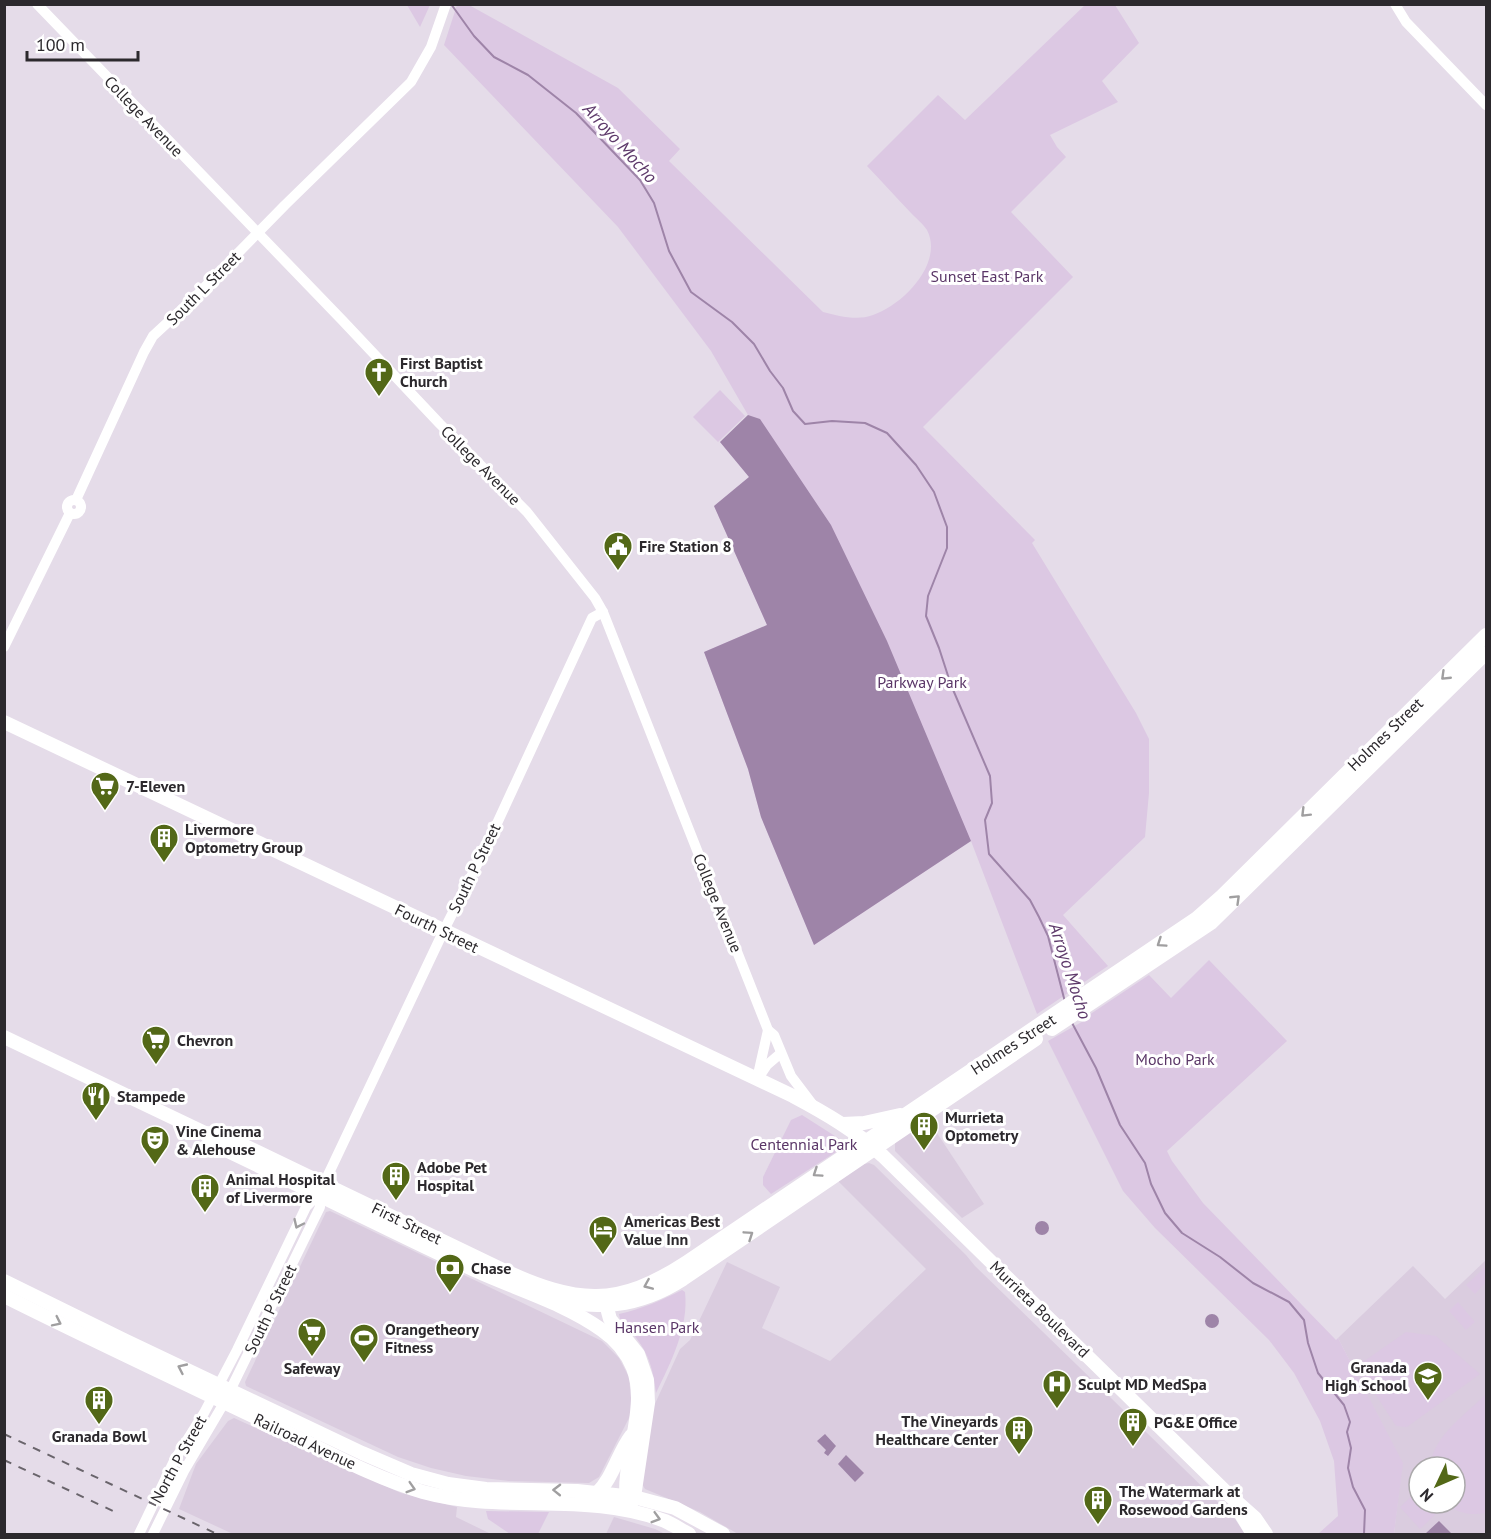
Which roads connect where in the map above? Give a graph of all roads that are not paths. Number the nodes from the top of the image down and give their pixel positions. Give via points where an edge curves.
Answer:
1 (36, 4) edge
2 (446, 4) edge
3 (1395, 4) edge
4 (1486, 105) edge
5 (257, 233) junction
6 (603, 612) junction
7 (1485, 644) edge
8 (4, 647) edge
9 (4, 722) edge
10 (444, 930) junction
11 (1051, 1024) junction
12 (768, 1030) junction
13 (4, 1037) edge
14 (781, 1053) junction
15 (757, 1079) junction
16 (815, 1108) junction
17 (905, 1115) junction
18 (842, 1124) junction
19 (871, 1145) junction
20 (322, 1189) junction
21 (4, 1281) edge
22 (4, 1296) edge
23 (545, 1299) junction
24 (605, 1300) junction
25 (637, 1365) junction
26 (221, 1394) junction
27 (632, 1434) junction
28 (597, 1492) junction
29 (1228, 1494) junction
30 (630, 1497) junction
31 (628, 1511) junction
32 (139, 1534) edge
33 (153, 1534) edge
34 (689, 1534) edge
35 (723, 1534) edge
36 (1253, 1534) edge
37 (1266, 1534) edge

1 - 5 street, College Avenue
2 - 5 street, South L Street via 423,64 411,82
3 - 4 street via 1406,22
5 - 6 street, College Avenue via 527,512
5 - 8 street, South L Street via 153,336 76,500 80,510 70,513
6 - 10 street, South P Street via 592,618
6 - 12 street, College Avenue
7 - 11 main road, Holmes Street via 1212,906
9 - 10 main road, Fourth Street
10 - 15 main road, Fourth Street
10 - 20 street, South P Street
11 - 17 main road, Holmes Street
11 - 19 main road, Holmes Street
12 - 14 street, College Avenue
12 - 15 street
13 - 20 main road, First Street via 205,1133 215,1145
14 - 15 street
14 - 16 street, College Avenue via 791,1076
15 - 16 main road, Fourth Street
16 - 18 main road, Fourth Street
17 - 18 main road
17 - 19 main road, Holmes Street
18 - 19 main road, Fourth Street
19 - 24 main road, Holmes Street via 662,1278
19 - 29 main road, Murrieta Boulevard
20 - 23 main road, First Street via 492,1278
20 - 24 main road, First Street via 549,1289
20 - 26 street, South P Street via 306,1207
26 -> 21 main road, Railroad Avenue
22 -> 26 main road, Railroad Avenue
23 - 24 main road, First Street via 585,1306
23 - 25 main road, First Street via 609,1335
24 - 25 main road via 612,1322 632,1345
25 - 27 main road via 637,1411
25 - 30 main road via 646,1380 648,1402
28 -> 26 main road, Railroad Avenue via 486,1489 431,1480
26 -> 31 main road, Railroad Avenue via 373,1473 425,1492 480,1502 577,1504
26 - 32 street, North P Street via 174,1461
26 - 33 street, North P Street
27 - 28 main road
27 - 30 main road
28 - 30 main road, Railroad Avenue
29 - 36 main road, Murrieta Boulevard
29 - 37 main road, Murrieta Boulevard via 1255,1518
30 - 31 main road
30 - 35 main road, Railroad Avenue via 675,1508
31 -> 34 main road, Railroad Avenue via 667,1522

